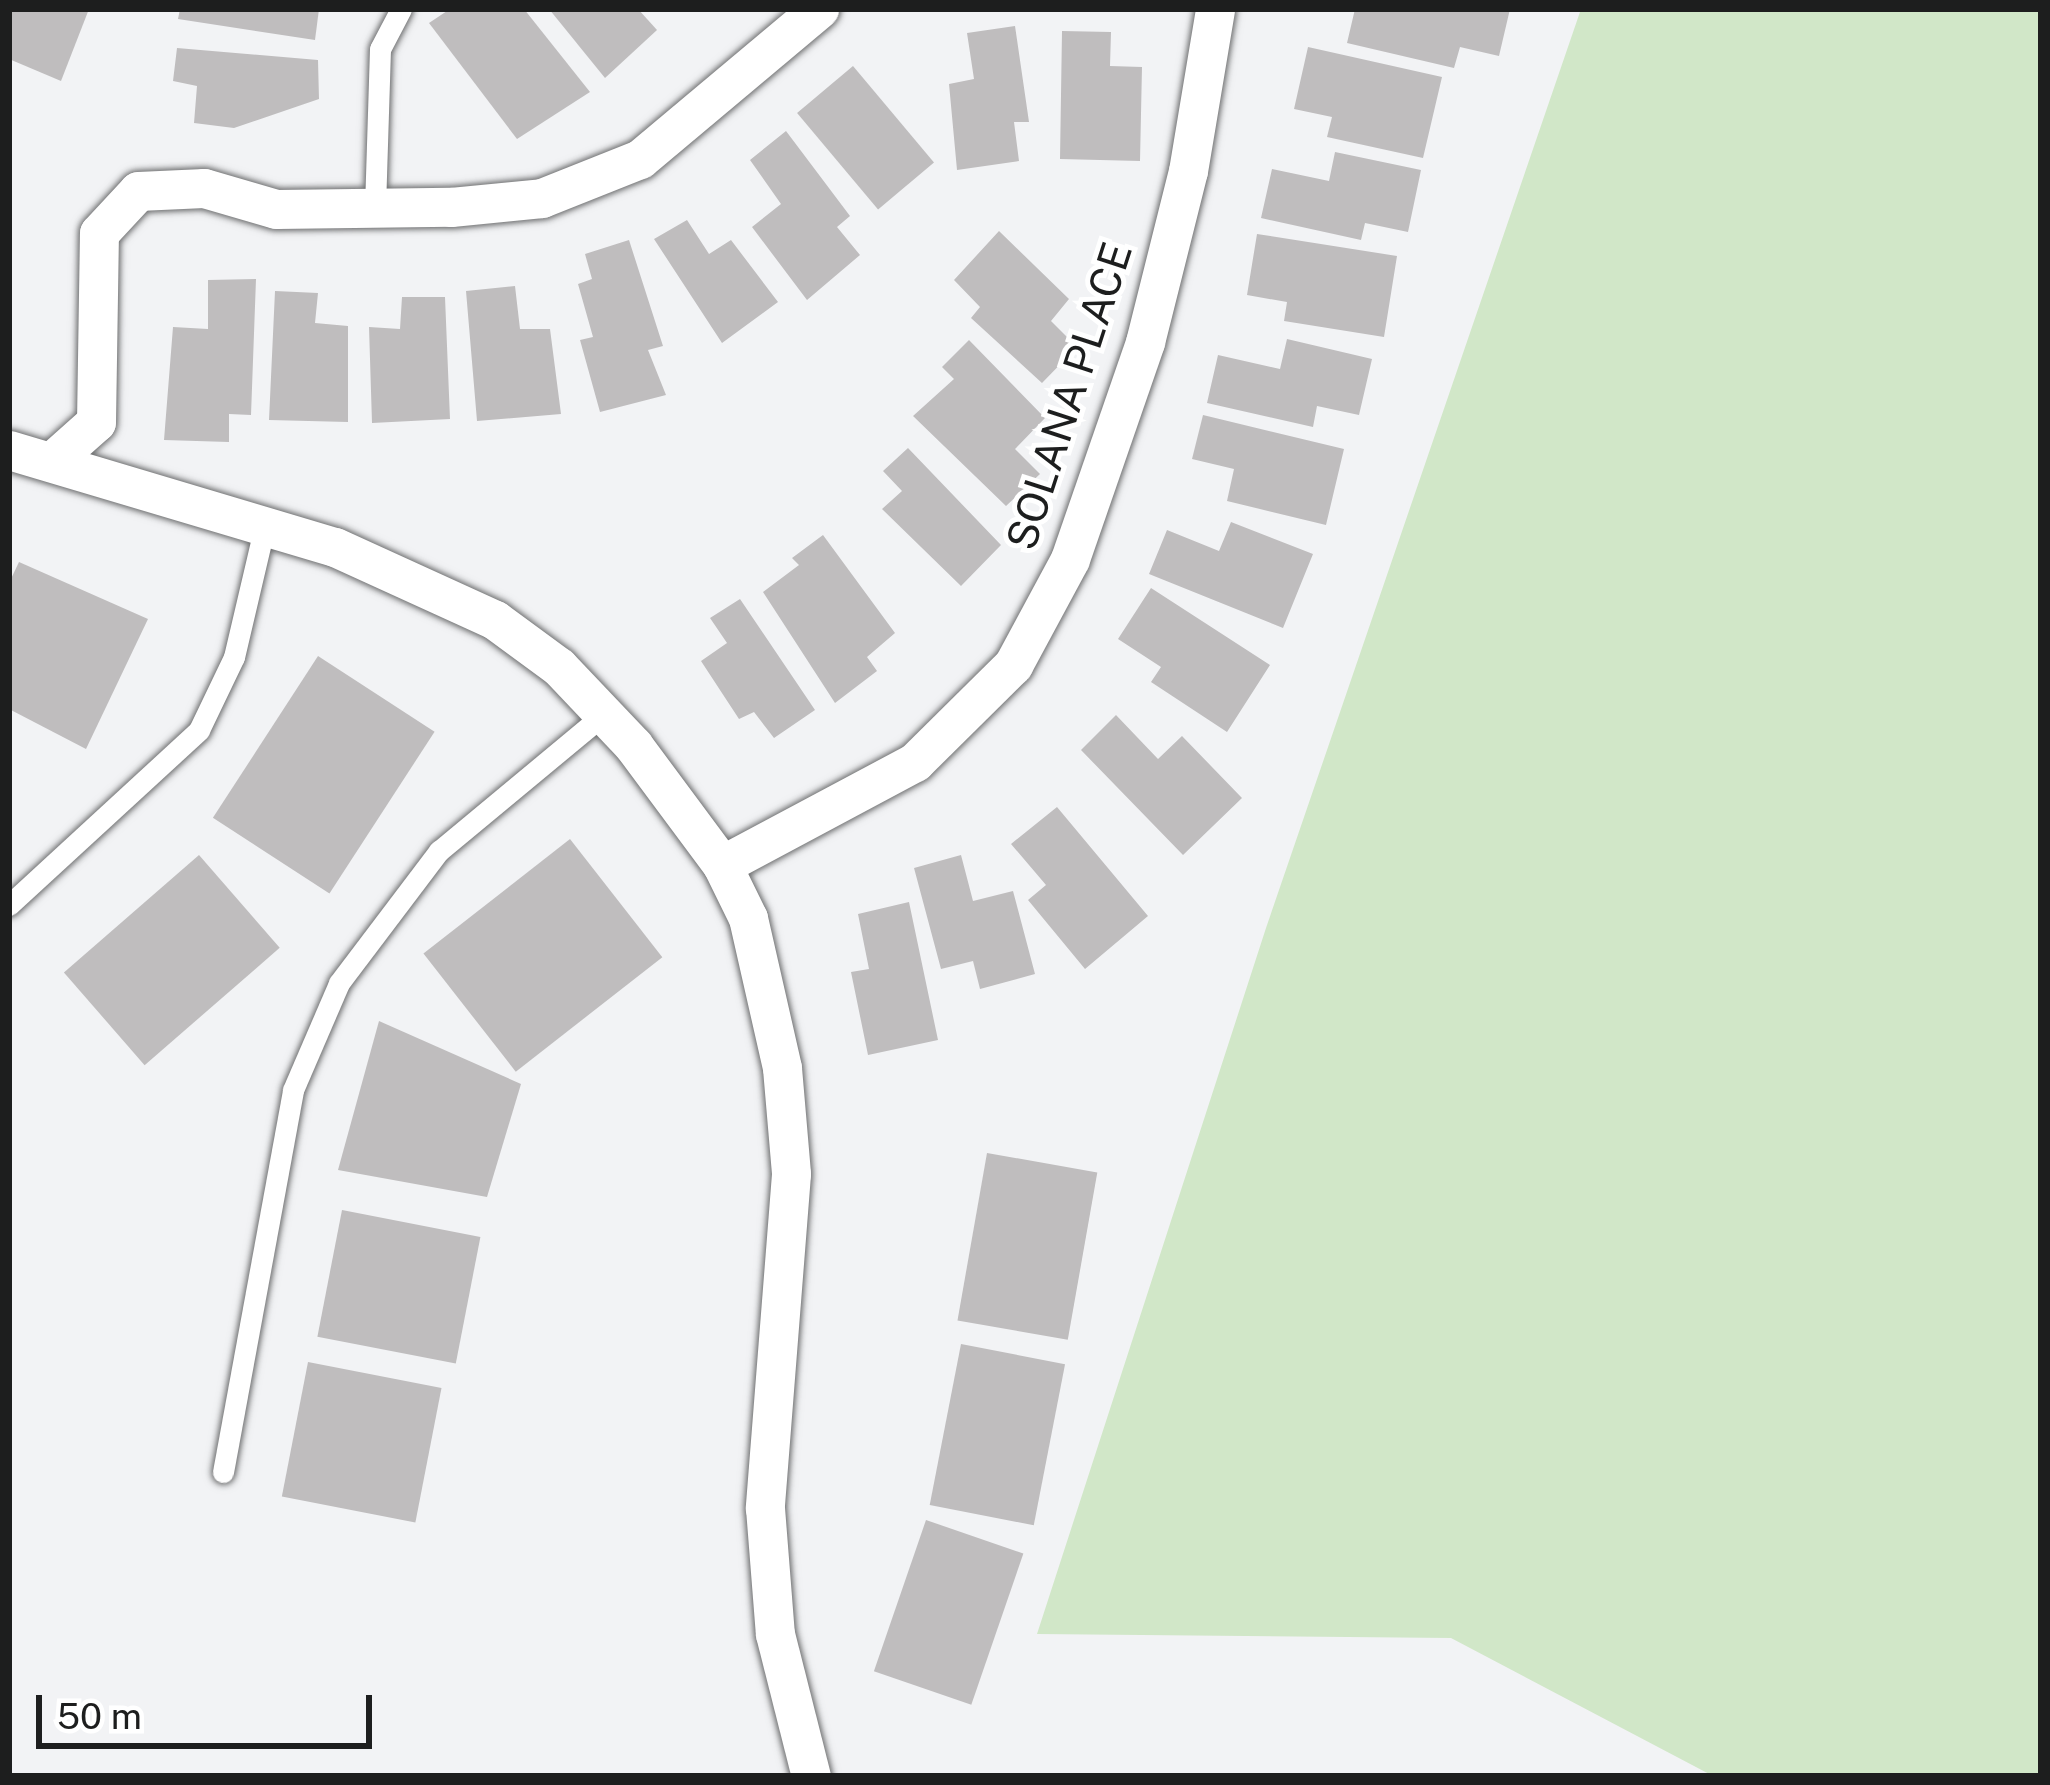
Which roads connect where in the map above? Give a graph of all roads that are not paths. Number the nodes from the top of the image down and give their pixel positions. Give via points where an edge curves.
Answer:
1 (401, 9) edge
2 (819, 9) edge
3 (1215, 9) edge
4 (375, 208) junction
5 (9, 450) edge
6 (51, 462) junction
7 (265, 525) junction
8 (604, 714) junction
9 (722, 865) junction
10 (9, 905) edge
11 (223, 1472) dead end
12 (811, 1776) edge

1 - 4 lane via 380,50
2 - 4 street via 640,159 542,198
3 - 9 street, SOLANA PLACE via 1188,171 1145,342 1070,559 1013,665 915,761
4 - 6 street via 276,209 204,188 138,191 99,233 96,422
5 - 6 street
6 - 7 street
7 - 8 street via 494,620 559,667
7 - 10 lane via 234,658 199,730
8 - 9 street
8 - 11 lane via 439,851 339,983 293,1090
9 - 12 street via 748,917 782,1068 791,1174 765,1508 775,1634

